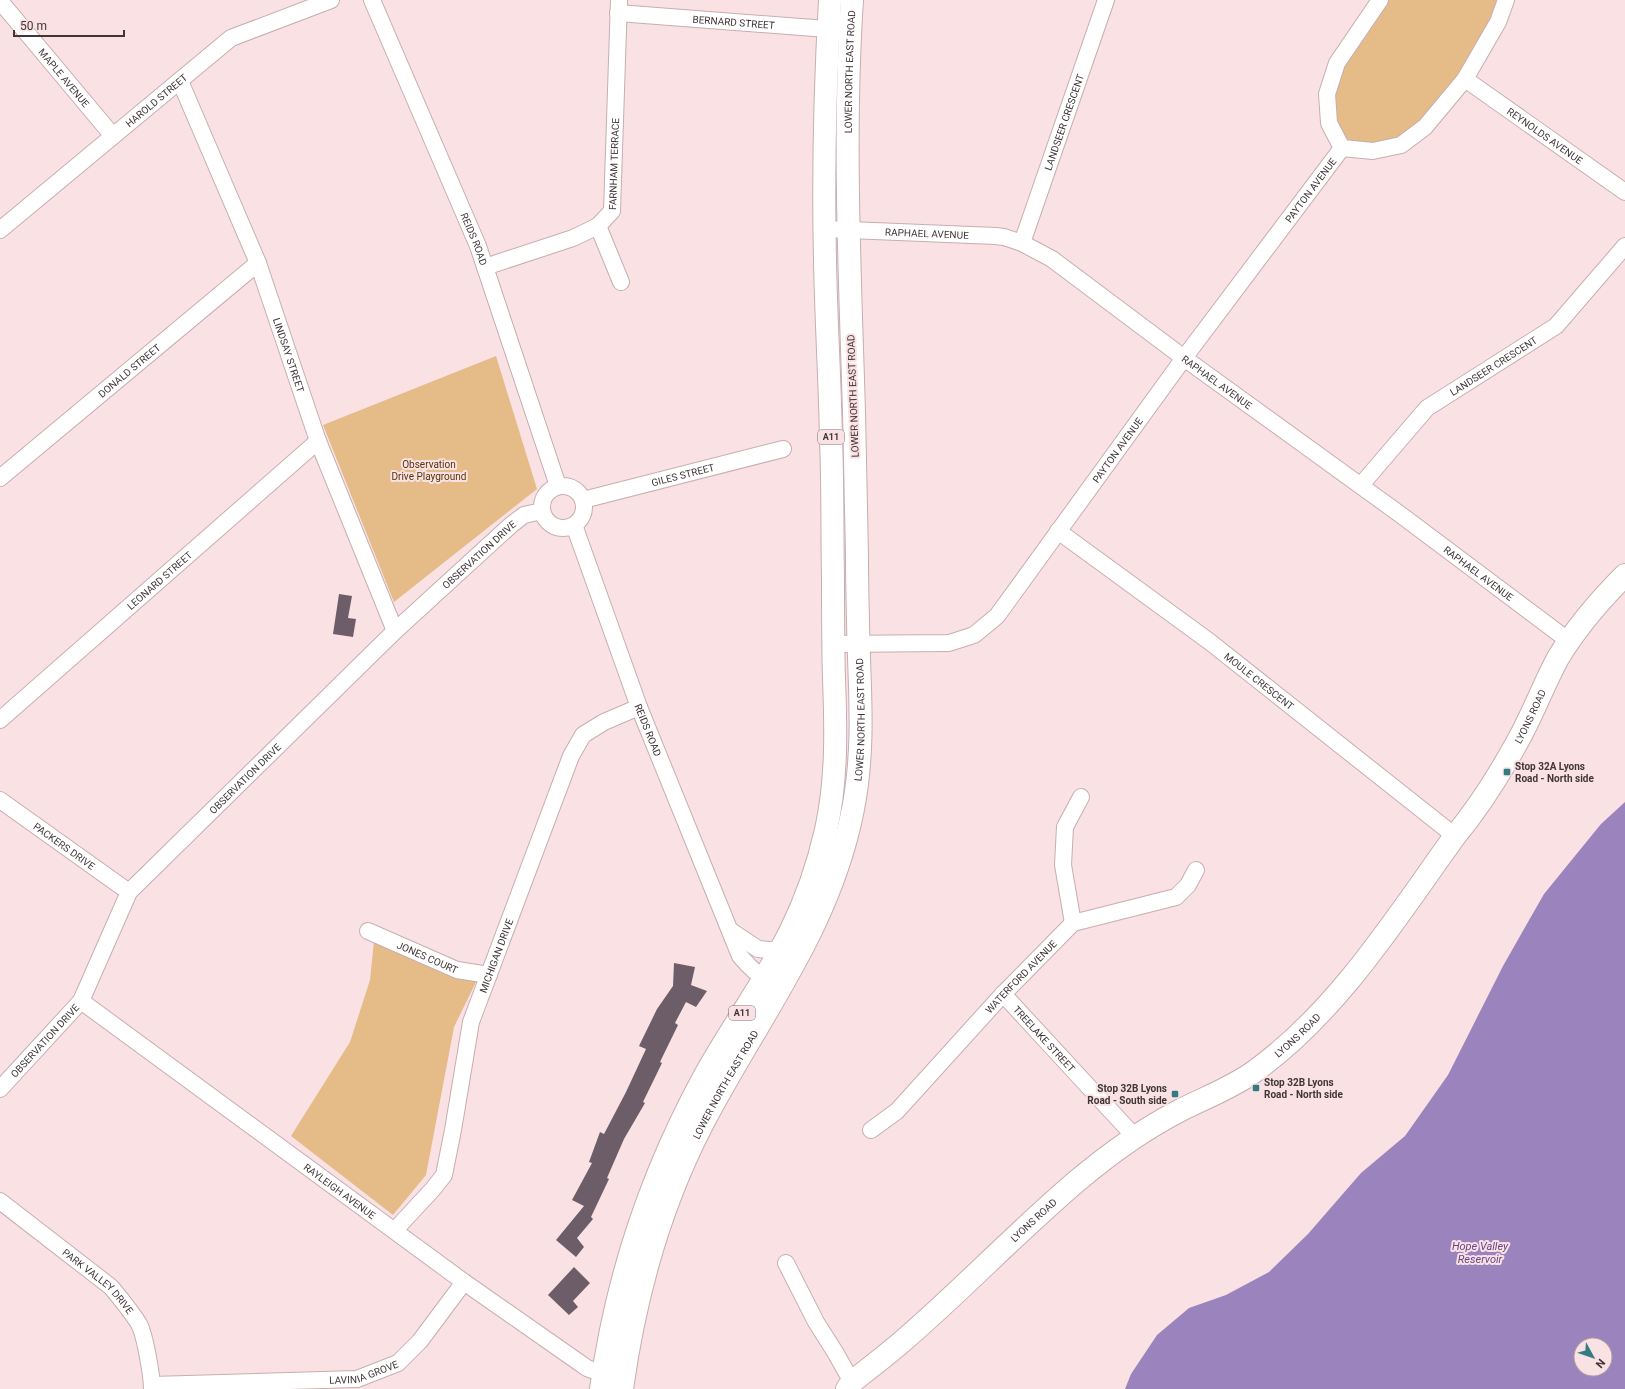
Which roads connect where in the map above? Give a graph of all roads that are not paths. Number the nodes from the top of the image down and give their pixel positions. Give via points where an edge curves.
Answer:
1 (331, 0) edge
2 (372, 0) edge
3 (830, 0) edge
4 (852, 0) edge
5 (1106, 0) edge
6 (1506, 0) edge
7 (0, 1) edge
8 (1374, 2) edge
9 (618, 7) edge
10 (828, 29) junction
11 (850, 30) junction
12 (1465, 79) junction
13 (180, 81) junction
14 (113, 136) junction
15 (1342, 148) junction
16 (1625, 192) edge
17 (598, 226) junction
18 (825, 229) junction
19 (0, 230) edge
20 (848, 230) junction
21 (1022, 243) junction
22 (1625, 246) edge
23 (258, 263) junction
24 (485, 267) junction
25 (621, 282) dead end
26 (1184, 358) junction
27 (318, 441) junction
28 (783, 449) dead end
29 (0, 478) edge
30 (1361, 485) junction
31 (558, 486) junction
32 (583, 500) junction
33 (542, 511) junction
34 (574, 525) junction
35 (1058, 530) junction
36 (1625, 575) edge
37 (395, 631) junction
38 (1569, 641) junction
39 (833, 644) junction
40 (858, 645) junction
41 (639, 708) junction
42 (0, 720) edge
43 (1081, 797) dead end
44 (0, 800) edge
45 (1455, 836) junction
46 (1196, 870) dead end
47 (129, 892) junction
48 (1072, 923) junction
49 (368, 931) dead end
50 (731, 931) junction
51 (780, 951) junction
52 (489, 975) junction
53 (772, 984) junction
54 (1003, 994) junction
55 (81, 1001) junction
56 (0, 1089) edge
57 (871, 1130) dead end
58 (1135, 1137) junction
59 (0, 1201) edge
60 (395, 1230) junction
61 (786, 1263) dead end
62 (464, 1282) junction
63 (602, 1381) edge
64 (357, 1384) edge
65 (152, 1387) edge
66 (846, 1387) edge
67 (622, 1389) edge

1 - 13 street, HAROLD STREET via 231,38
2 - 24 street, REIDS ROAD
3 - 10 main road, LOWER NORTH EAST ROAD / A11
4 - 11 main road, LOWER NORTH EAST ROAD / A11
5 - 21 street, LANDSEER CRESCENT
6 - 12 street, PAYTON AVENUE via 1498,22
7 - 14 street, MAPLE AVENUE
8 - 15 street, PAYTON AVENUE via 1337,63 1327,94 1329,123
9 - 10 street, BERNARD STREET
9 - 17 street, FARNHAM TERRACE via 612,211
10 - 11 street, BERNARD STREET
10 - 18 main road, LOWER NORTH EAST ROAD / A11
11 - 20 main road, LOWER NORTH EAST ROAD / A11
12 - 15 street, PAYTON AVENUE via 1425,127 1401,144 1373,151
12 - 16 street, REYNOLDS AVENUE
13 - 14 street, HAROLD STREET
13 - 23 street, LINDSAY STREET
14 - 19 street, HAROLD STREET
15 - 26 street, PAYTON AVENUE
17 - 24 street, FARNHAM TERRACE via 574,238
17 - 25 street
18 - 20 street, RAPHAEL AVENUE
18 - 39 main road, LOWER NORTH EAST ROAD / A11 via 832,445
20 - 21 street, RAPHAEL AVENUE via 996,236
20 - 40 main road, LOWER NORTH EAST ROAD / A11
21 - 26 street, RAPHAEL AVENUE via 1057,264
22 - 30 street, LANDSEER CRESCENT via 1556,326 1427,408
23 - 27 street, LINDSAY STREET
23 - 29 street, DONALD STREET
24 - 31 street, REIDS ROAD
26 - 30 street, RAPHAEL AVENUE
26 - 35 street, PAYTON AVENUE
27 - 37 street, LINDSAY STREET
27 - 42 street, LEONARD STREET
28 - 32 street, GILES STREET
30 - 38 street, RAPHAEL AVENUE
31 - 32 street via 574,489
31 - 33 street via 545,496
32 - 34 street via 581,518
33 - 34 street via 552,525 567,528
33 - 37 street, OBSERVATION DRIVE via 524,515 511,525
34 - 41 street, REIDS ROAD
35 - 40 street, PAYTON AVENUE via 997,616 974,635 948,643
35 - 45 street, MOULE CRESCENT via 1210,642
36 - 38 main road, LYONS ROAD
37 - 47 street, OBSERVATION DRIVE
38 - 45 main road, LYONS ROAD via 1542,688 1521,736 1470,818
39 - 40 street, PAYTON AVENUE
39 - 51 main road, LOWER NORTH EAST ROAD / A11 via 836,760 829,816 808,891
40 - 53 main road, LOWER NORTH EAST ROAD / A11 via 861,752 848,833 823,909
41 - 50 street, REIDS ROAD
41 - 52 street, MICHIGAN DRIVE via 604,722 583,736 571,756
43 - 48 street via 1065,827 1064,865
44 - 47 street, PACKERS DRIVE
45 - 58 main road, LYONS ROAD via 1358,971 1310,1024 1254,1072
46 - 48 street via 1188,885 1176,897
47 - 55 street, OBSERVATION DRIVE
48 - 54 street, WATERFORD AVENUE
49 - 52 street, JONES COURT via 457,970
50 - 51 street via 758,949
50 - 53 street, REIDS ROAD via 740,956 747,965
51 - 53 main road, LOWER NORTH EAST ROAD / A11
52 - 60 street, MICHIGAN DRIVE via 471,1022 444,1174
53 - 63 main road, LOWER NORTH EAST ROAD / A11 via 696,1093 662,1165 627,1265
53 - 67 main road, LOWER NORTH EAST ROAD / A11 via 671,1194 643,1278 631,1330
54 - 57 street, WATERFORD AVENUE via 898,1111
54 - 58 street, TREELAKE STREET
55 - 56 street, OBSERVATION DRIVE
55 - 60 street, RAYLEIGH AVENUE
58 - 66 main road, LYONS ROAD via 1078,1180 903,1341
59 - 65 street, PARK VALLEY DRIVE via 111,1287 140,1326
60 - 62 street, RAYLEIGH AVENUE
61 - 66 street via 816,1322 835,1352
62 - 63 street, RAYLEIGH AVENUE via 588,1368
62 - 64 street, LAVINIA GROVE via 420,1340 398,1363
64 - 65 street, LAVINIA GROVE

